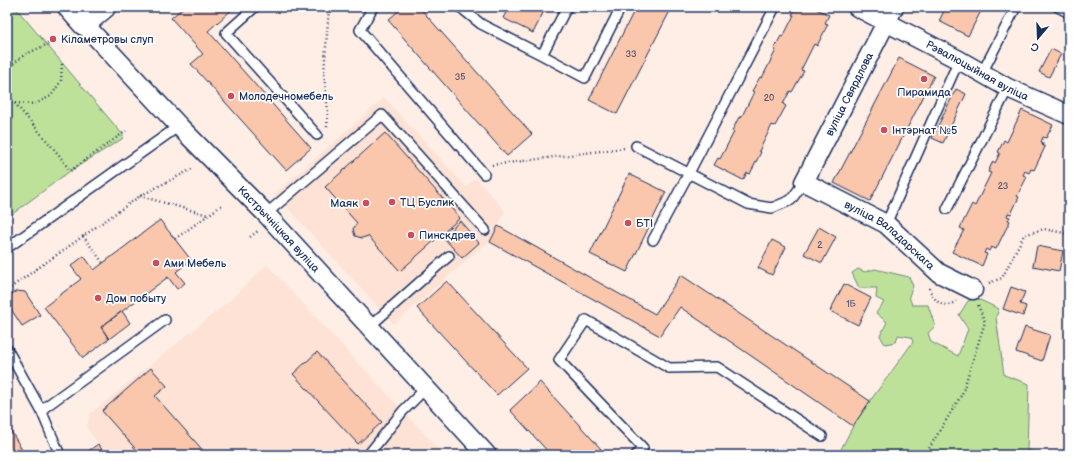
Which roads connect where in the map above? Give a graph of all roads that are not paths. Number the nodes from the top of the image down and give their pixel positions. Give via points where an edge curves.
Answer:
1 (68, 7) edge
2 (104, 7) edge
3 (254, 7) edge
4 (372, 7) edge
5 (460, 7) edge
6 (567, 7) edge
7 (621, 7) edge
8 (776, 7) edge
9 (857, 7) edge
10 (1016, 7) edge
11 (1058, 7) edge
12 (1069, 13) edge
13 (890, 14) edge
14 (84, 24) junction
15 (542, 54) junction
16 (959, 60) junction
17 (982, 73) junction
18 (1008, 88) junction
19 (1069, 115) edge
20 (179, 126) junction
21 (317, 135) dead end
22 (636, 146) road end
23 (486, 170) road end
24 (689, 174) junction
25 (804, 182) junction
26 (947, 209) dead end
27 (266, 214) junction
28 (886, 224) junction
29 (484, 230) dead end
30 (653, 240) dead end
31 (7, 248) edge
32 (449, 256) dead end
33 (973, 290) road end
34 (165, 320) dead end
35 (369, 328) junction
36 (7, 349) edge
37 (426, 388) junction
38 (41, 410) junction
39 (822, 436) dead end
40 (646, 452) edge
41 (60, 455) edge
42 (368, 455) edge
43 (487, 455) edge
44 (636, 455) edge

1 - 14 main road, Кастрычніцкая вуліца
2 - 14 main road
3 - 21 lane via 226,33
4 - 23 lane via 360,30
5 - 15 lane via 481,24
6 - 15 lane
7 - 15 lane via 585,78
8 - 24 lane
9 - 13 street, Рэвалюцыйная вуліца
10 - 17 lane
11 - 12 lane
13 - 16 street, Рэвалюцыйная вуліца
13 - 25 street, вуліца Свярдлова
14 - 20 street, Кастрычніцкая вуліца
16 - 17 street, Рэвалюцыйная вуліца
16 - 28 lane
17 - 18 street, Рэвалюцыйная вуліца
18 - 19 street, Рэвалюцыйная вуліца
18 - 26 lane
20 - 27 street, Кастрычніцкая вуліца
20 - 31 lane
22 - 24 lane
24 - 25 lane via 748,204 772,208 791,200
24 - 30 lane
25 - 28 street, вуліца Валадарскага
27 - 29 lane via 382,115
27 - 35 street, Кастрычніцкая вуліца
28 - 33 street, вуліца Валадарскага via 940,273
32 - 35 lane
34 - 38 lane
35 - 37 street, Кастрычніцкая вуліца
36 - 38 lane
37 - 42 lane via 403,411
37 - 43 street, Кастрычніцкая вуліца
38 - 41 lane
39 - 40 lane via 717,367 669,368 586,320 559,360
40 - 44 lane

